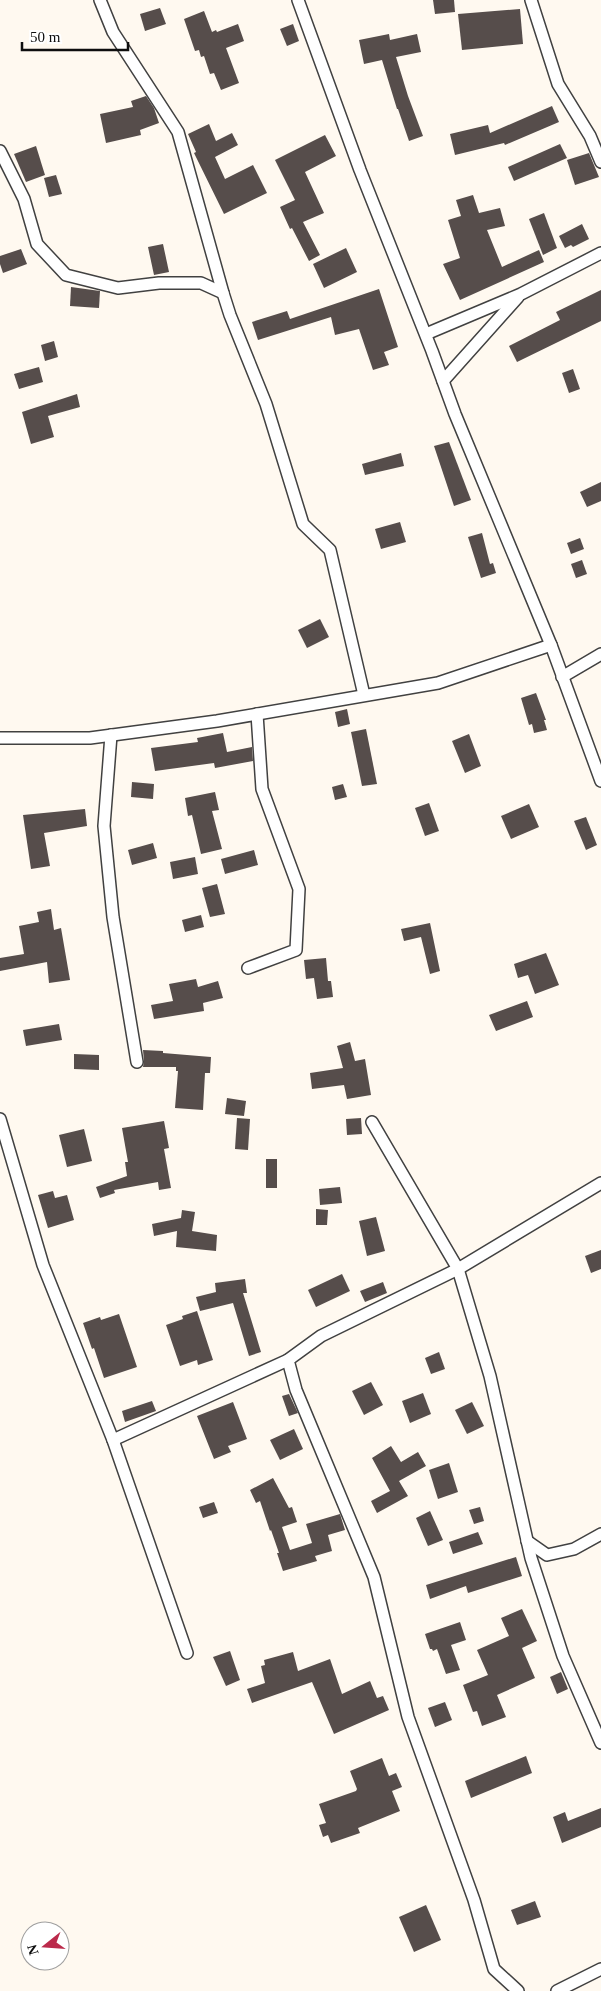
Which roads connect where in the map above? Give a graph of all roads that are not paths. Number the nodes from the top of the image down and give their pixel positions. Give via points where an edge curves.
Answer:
1 (100, 0) edge
2 (298, 0) edge
3 (531, 0) edge
4 (0, 150) edge
5 (601, 162) edge
6 (601, 253) edge
7 (223, 293) junction
8 (521, 294) junction
9 (426, 334) junction
10 (443, 381) junction
11 (551, 645) junction
12 (601, 654) edge
13 (562, 677) junction
14 (364, 695) junction
15 (257, 714) junction
16 (112, 735) junction
17 (0, 738) edge
18 (601, 781) edge
19 (248, 968) dead end
20 (137, 1062) dead end
21 (0, 1119) edge
22 (372, 1122) dead end
23 (601, 1182) edge
24 (458, 1269) junction
25 (288, 1360) junction
26 (113, 1440) junction
27 (601, 1534) edge
28 (527, 1541) junction
29 (186, 1652) dead end
30 (601, 1743) edge
31 (601, 1969) edge
32 (518, 1991) edge
33 (557, 1991) edge

1 - 7 street via 113,32 178,132
2 - 9 street via 360,170
3 - 5 street via 558,84 590,136
4 - 7 street via 24,199 36,244 66,275 118,288 158,283 201,283
6 - 8 street
7 - 14 street via 266,404 303,524 330,550
8 - 9 street
8 - 10 street
9 - 10 street
10 - 11 street
11 - 13 street
11 - 14 street via 438,683
12 - 13 street
13 - 18 street
14 - 15 street
15 - 16 street
15 - 19 street via 262,789 299,889 296,950
16 - 17 street
16 - 20 street via 104,826 113,917
21 - 26 street via 43,1265
22 - 24 street
23 - 24 street
24 - 25 street via 321,1336
24 - 28 street via 490,1376
25 - 26 street
25 - 32 street via 296,1390 374,1577 408,1717 474,1900 494,1969
26 - 29 street
27 - 28 street via 574,1549 547,1555
28 - 30 street via 563,1656
31 - 33 street

